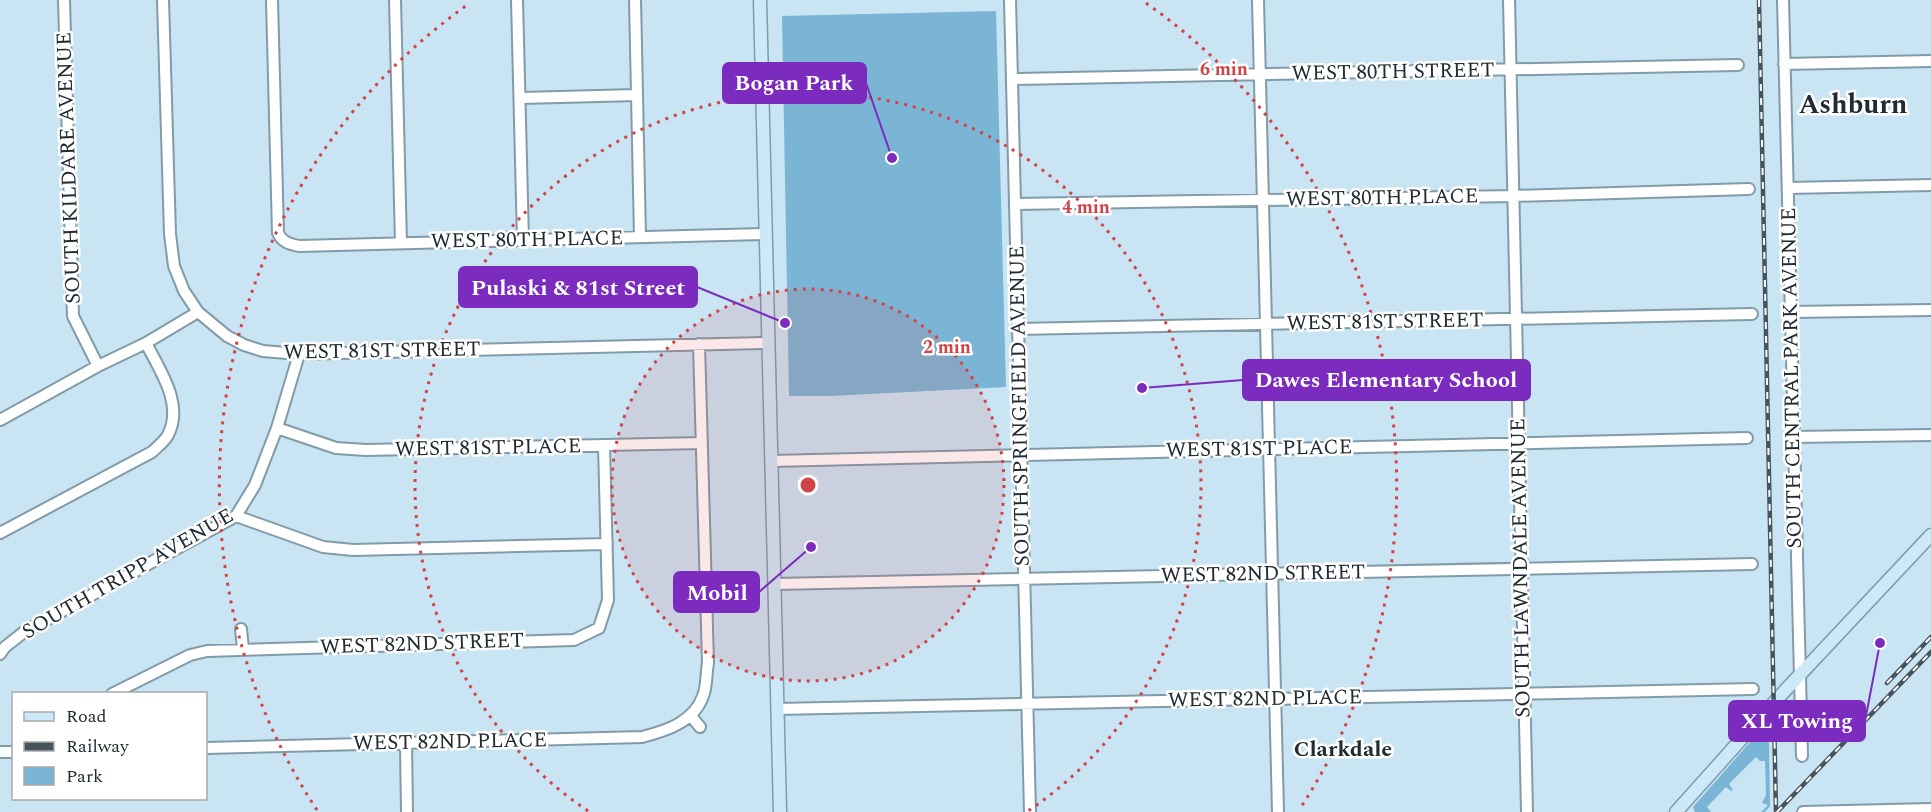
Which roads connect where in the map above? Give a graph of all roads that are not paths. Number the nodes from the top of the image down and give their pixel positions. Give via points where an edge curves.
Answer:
1 (64, 0) edge
2 (163, 0) edge
3 (272, 0) edge
4 (395, 0) edge
5 (518, 0) edge
6 (635, 0) edge
7 (760, 0) edge
8 (1010, 0) edge
9 (1258, 0) edge
10 (1509, 0) edge
11 (1783, 0) edge
12 (1931, 61) edge
13 (1784, 64) junction
14 (1738, 65) dead end
15 (1510, 69) junction
16 (1260, 75) junction
17 (1012, 79) junction
18 (637, 95) junction
19 (521, 98) junction
20 (1931, 185) edge
21 (1749, 189) dead end
22 (1788, 189) junction
23 (1513, 196) junction
24 (1263, 200) junction
25 (1015, 204) junction
26 (765, 234) junction
27 (640, 237) junction
28 (523, 240) junction
29 (401, 243) junction
30 (1931, 310) edge
31 (198, 312) junction
32 (1790, 312) junction
33 (1752, 314) dead end
34 (1516, 319) junction
35 (1266, 324) junction
36 (1018, 329) junction
37 (768, 343) junction
38 (146, 344) junction
39 (699, 344) junction
40 (299, 354) junction
41 (98, 366) junction
42 (0, 419) edge
43 (277, 428) junction
44 (1931, 435) edge
45 (1793, 437) junction
46 (1748, 438) dead end
47 (702, 443) junction
48 (1518, 443) junction
49 (604, 445) junction
50 (1269, 449) junction
51 (1021, 454) junction
52 (771, 461) junction
53 (236, 516) junction
54 (0, 533) edge
55 (1931, 535) edge
56 (607, 544) junction
57 (1752, 564) dead end
58 (1521, 569) junction
59 (1272, 574) junction
60 (1024, 579) junction
61 (775, 584) junction
62 (241, 629) dead end
63 (243, 649) junction
64 (0, 654) edge
65 (1799, 675) junction
66 (1753, 689) dead end
67 (114, 692) edge
68 (1524, 692) junction
69 (1275, 699) junction
70 (1027, 704) junction
71 (777, 709) junction
72 (691, 716) junction
73 (700, 727) dead end
74 (406, 744) junction
75 (207, 748) edge
76 (1802, 756) dead end
77 (1931, 809) edge
78 (407, 812) edge
79 (780, 812) edge
80 (1030, 812) edge
81 (1278, 812) edge
82 (1527, 812) edge
83 (1676, 812) edge
84 (1803, 812) edge

1 - 41 street, SOUTH KILDARE AVENUE via 73,316
2 - 31 street via 170,234 174,266
3 - 29 street, WEST 80TH PLACE via 278,233 288,244 298,246
4 - 29 street
5 - 19 street
6 - 18 street
7 - 26 main road
8 - 17 street, SOUTH SPRINGFIELD AVENUE
9 - 16 street
10 - 15 street, SOUTH LAWNDALE AVENUE
11 - 13 street, SOUTH CENTRAL PARK AVENUE
12 - 13 street
13 - 22 street, SOUTH CENTRAL PARK AVENUE
14 - 15 street, WEST 80TH STREET
15 - 16 street, WEST 80TH STREET
15 - 23 street, SOUTH LAWNDALE AVENUE
16 - 17 street, WEST 80TH STREET
16 - 24 street
17 - 25 street, SOUTH SPRINGFIELD AVENUE
18 - 19 street
18 - 27 street
19 - 28 street
20 - 22 street
21 - 23 street, WEST 80TH PLACE
22 - 32 street, SOUTH CENTRAL PARK AVENUE
23 - 24 street, WEST 80TH PLACE
23 - 34 street, SOUTH LAWNDALE AVENUE
24 - 25 street, WEST 80TH PLACE
24 - 35 street
25 - 36 street, SOUTH SPRINGFIELD AVENUE
26 - 27 street, WEST 80TH PLACE
26 - 37 main road
27 - 28 street, WEST 80TH PLACE
28 - 29 street, WEST 80TH PLACE
30 - 32 street
31 - 38 street
31 - 40 street, WEST 81ST STREET via 244,345
32 - 45 street, SOUTH CENTRAL PARK AVENUE
33 - 34 street, WEST 81ST STREET
34 - 35 street, WEST 81ST STREET
34 - 48 street, SOUTH LAWNDALE AVENUE
35 - 36 street, WEST 81ST STREET
35 - 50 street
36 - 51 street, SOUTH SPRINGFIELD AVENUE
37 - 39 street, WEST 81ST STREET
37 - 52 main road
38 - 41 street
38 - 54 street via 171,392 174,415 168,436 152,452
39 - 40 street, WEST 81ST STREET
39 - 47 street
40 - 43 street, SOUTH TRIPP AVENUE
41 - 42 street
43 - 49 street, WEST 81ST PLACE via 336,448 366,450
43 - 53 street, SOUTH TRIPP AVENUE via 255,485
44 - 45 street
45 - 65 street, SOUTH CENTRAL PARK AVENUE
46 - 48 street, WEST 81ST PLACE
47 - 49 street, WEST 81ST PLACE
47 - 72 street via 708,663 703,697
48 - 50 street, WEST 81ST PLACE
48 - 58 street, SOUTH LAWNDALE AVENUE
49 - 56 street
50 - 51 street, WEST 81ST PLACE
50 - 59 street
51 - 52 street, WEST 81ST PLACE
51 - 60 street, SOUTH SPRINGFIELD AVENUE
52 - 61 main road
53 - 56 street via 323,547 353,550
53 - 64 street, SOUTH TRIPP AVENUE via 24,632
55 - 65 main road
56 - 63 street, WEST 82ND STREET via 608,600 602,631 574,640
57 - 58 street, WEST 82ND STREET
58 - 59 street, WEST 82ND STREET
58 - 68 street, SOUTH LAWNDALE AVENUE
59 - 60 street, WEST 82ND STREET
59 - 69 street
60 - 61 street, WEST 82ND STREET
60 - 70 street, SOUTH SPRINGFIELD AVENUE
61 - 71 main road
62 - 63 street
63 - 67 street, WEST 82ND STREET via 190,655
65 - 76 street, SOUTH CENTRAL PARK AVENUE
65 - 83 main road
66 - 68 street, WEST 82ND PLACE
68 - 69 street, WEST 82ND PLACE
68 - 82 street, SOUTH LAWNDALE AVENUE
69 - 70 street, WEST 82ND PLACE
69 - 81 street
70 - 71 street, WEST 82ND PLACE
70 - 80 street, SOUTH SPRINGFIELD AVENUE
71 - 79 main road
72 - 73 street
72 - 74 street, WEST 82ND PLACE via 666,731 642,737
74 - 75 street, WEST 82ND PLACE
74 - 78 street
77 - 84 street

